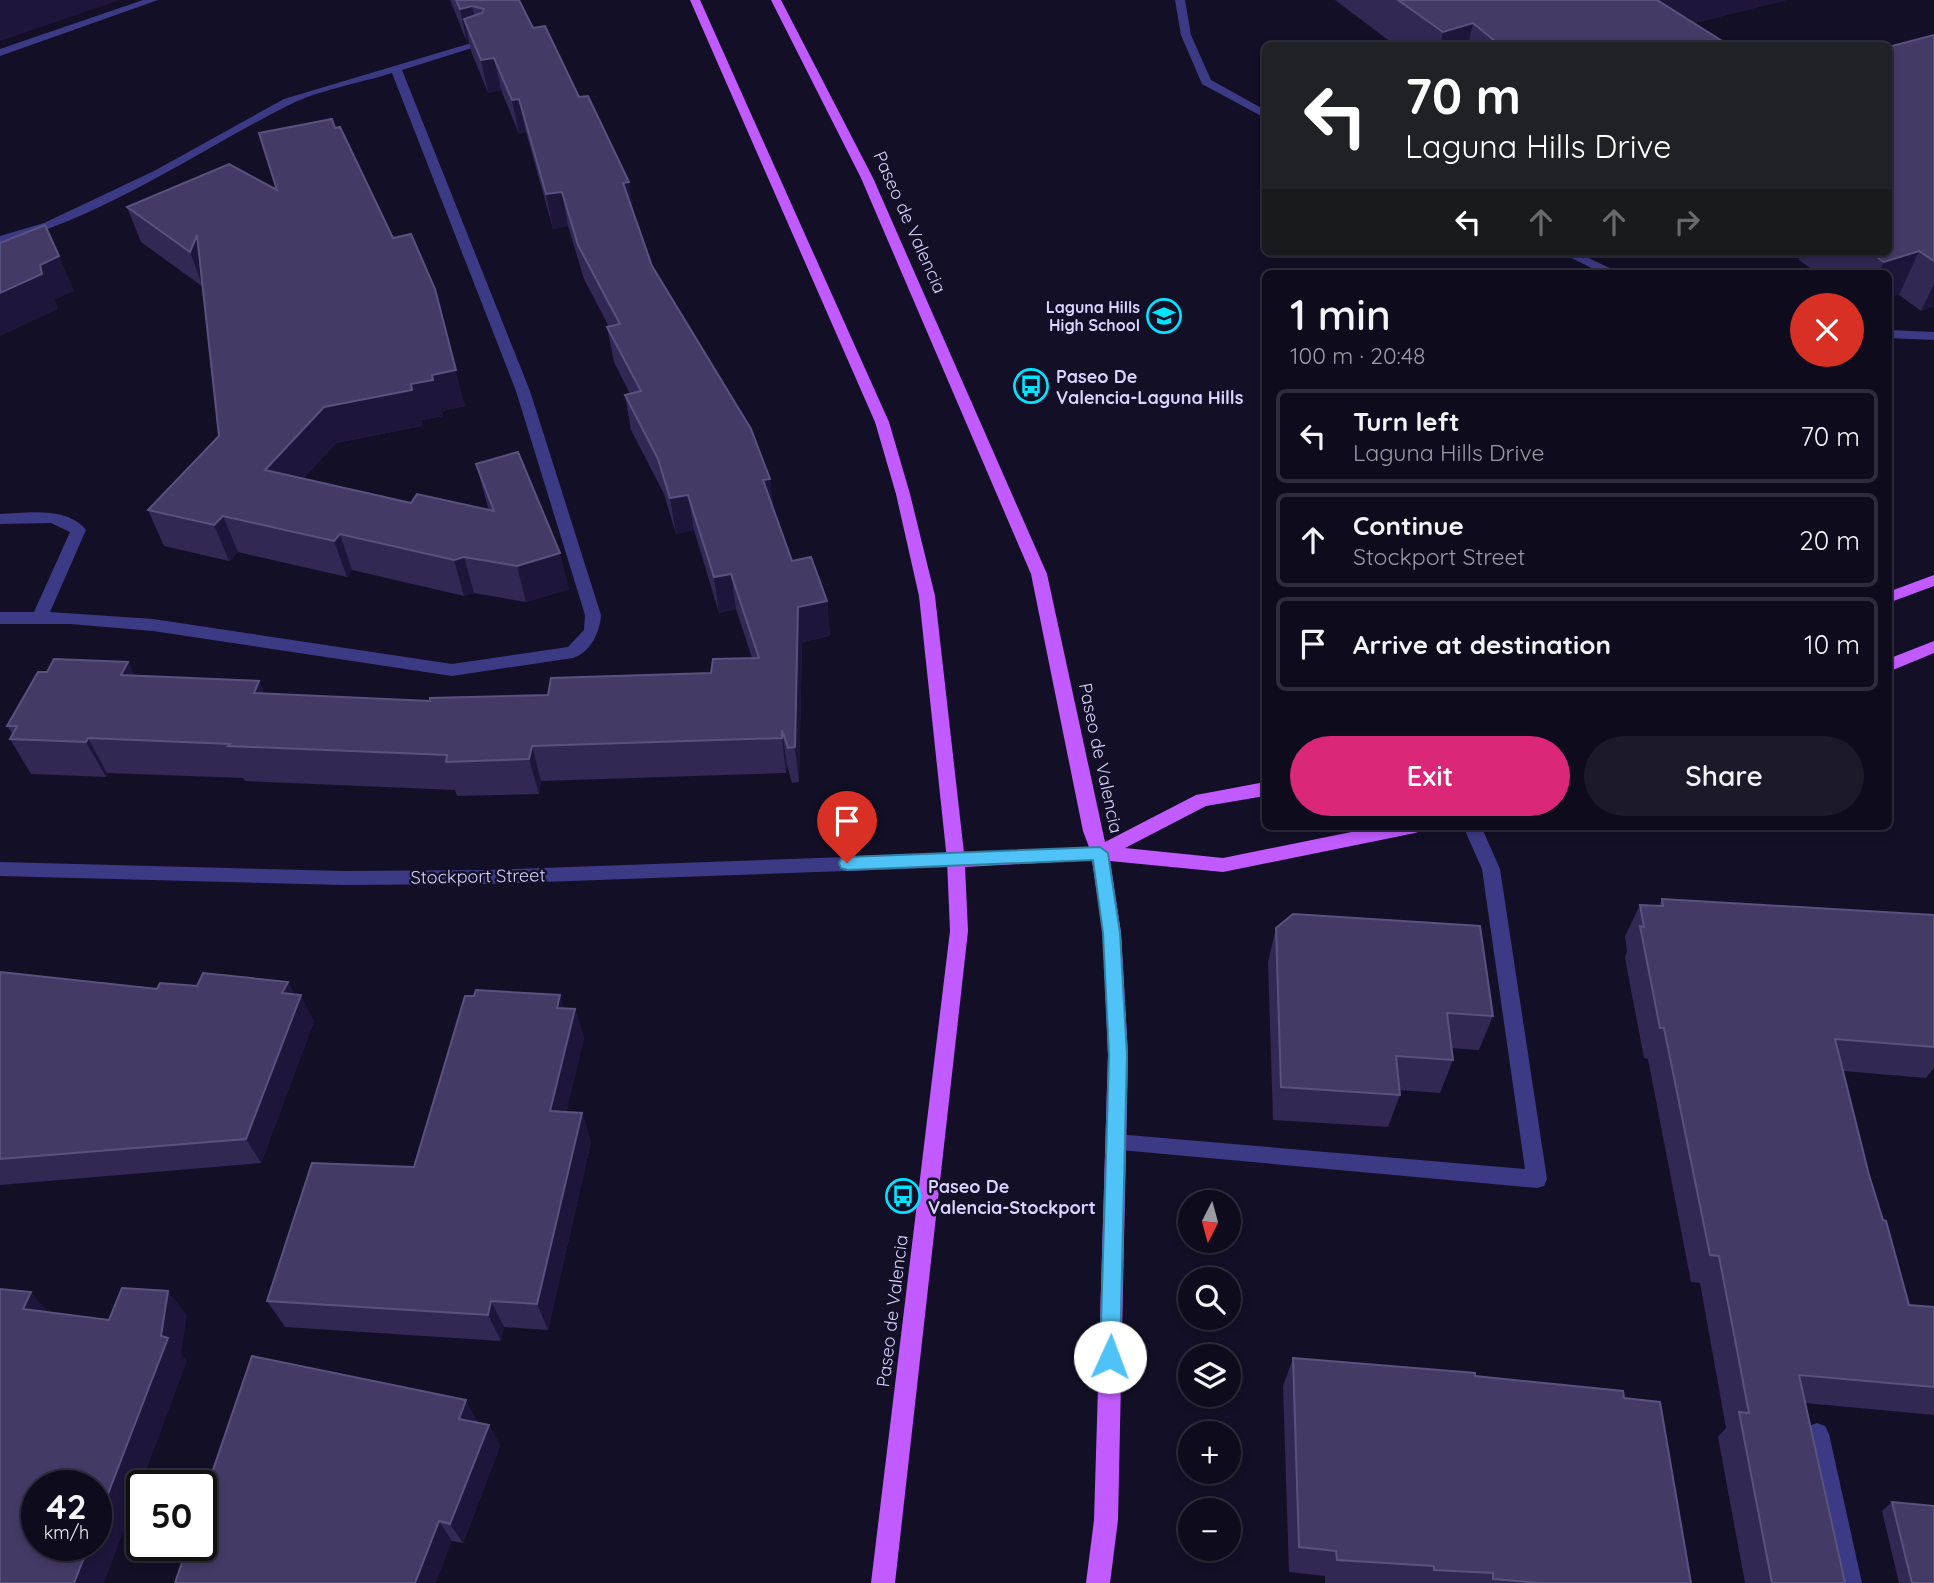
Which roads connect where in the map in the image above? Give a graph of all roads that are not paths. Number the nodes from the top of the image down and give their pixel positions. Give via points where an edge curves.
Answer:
1 (153, 0) edge
2 (695, 0) edge
3 (776, 0) edge
4 (1181, 0) edge
5 (482, 43) edge
6 (0, 53) edge
7 (396, 69) junction
8 (1262, 113) edge
9 (0, 240) edge
10 (1574, 256) edge
11 (1606, 270) edge
12 (1892, 334) edge
13 (1934, 336) edge
14 (0, 519) edge
15 (1934, 580) edge
16 (1892, 596) edge
17 (40, 617) junction
18 (0, 618) edge
19 (1934, 647) edge
20 (1892, 664) edge
21 (1262, 790) edge
22 (1395, 830) edge
23 (1474, 830) edge
24 (1100, 853) junction
25 (956, 860) junction
26 (0, 869) edge
27 (1116, 1143) junction
28 (1817, 1434) dead end
29 (883, 1583) edge
30 (1098, 1583) edge
31 (1850, 1583) edge

1 - 6 street
2 - 25 main road, Paseo de Valencia via 882,422 927,596
3 - 24 main road, Paseo de Valencia via 867,178 1039,574
4 - 8 street via 1186,35 1206,82
5 - 7 street
7 - 9 street via 288,101 158,174 48,226
7 - 17 street via 523,391 593,615 592,631 573,652 452,670 153,625
10 - 11 street
12 - 13 street
14 - 17 street via 50,518 69,522 78,530
15 - 16 main road
17 - 18 street
19 - 20 main road
21 - 24 main road via 1202,800
22 - 24 main road via 1223,865
23 - 27 street via 1491,869 1537,1179
24 - 25 main road
24 - 27 main road, Paseo de Valencia via 1112,933 1118,1042
25 - 26 street, Stockport Street via 485,877
25 - 29 main road, Paseo de Valencia via 959,931
27 - 30 main road, Paseo de Valencia via 1106,1520
28 - 31 street

